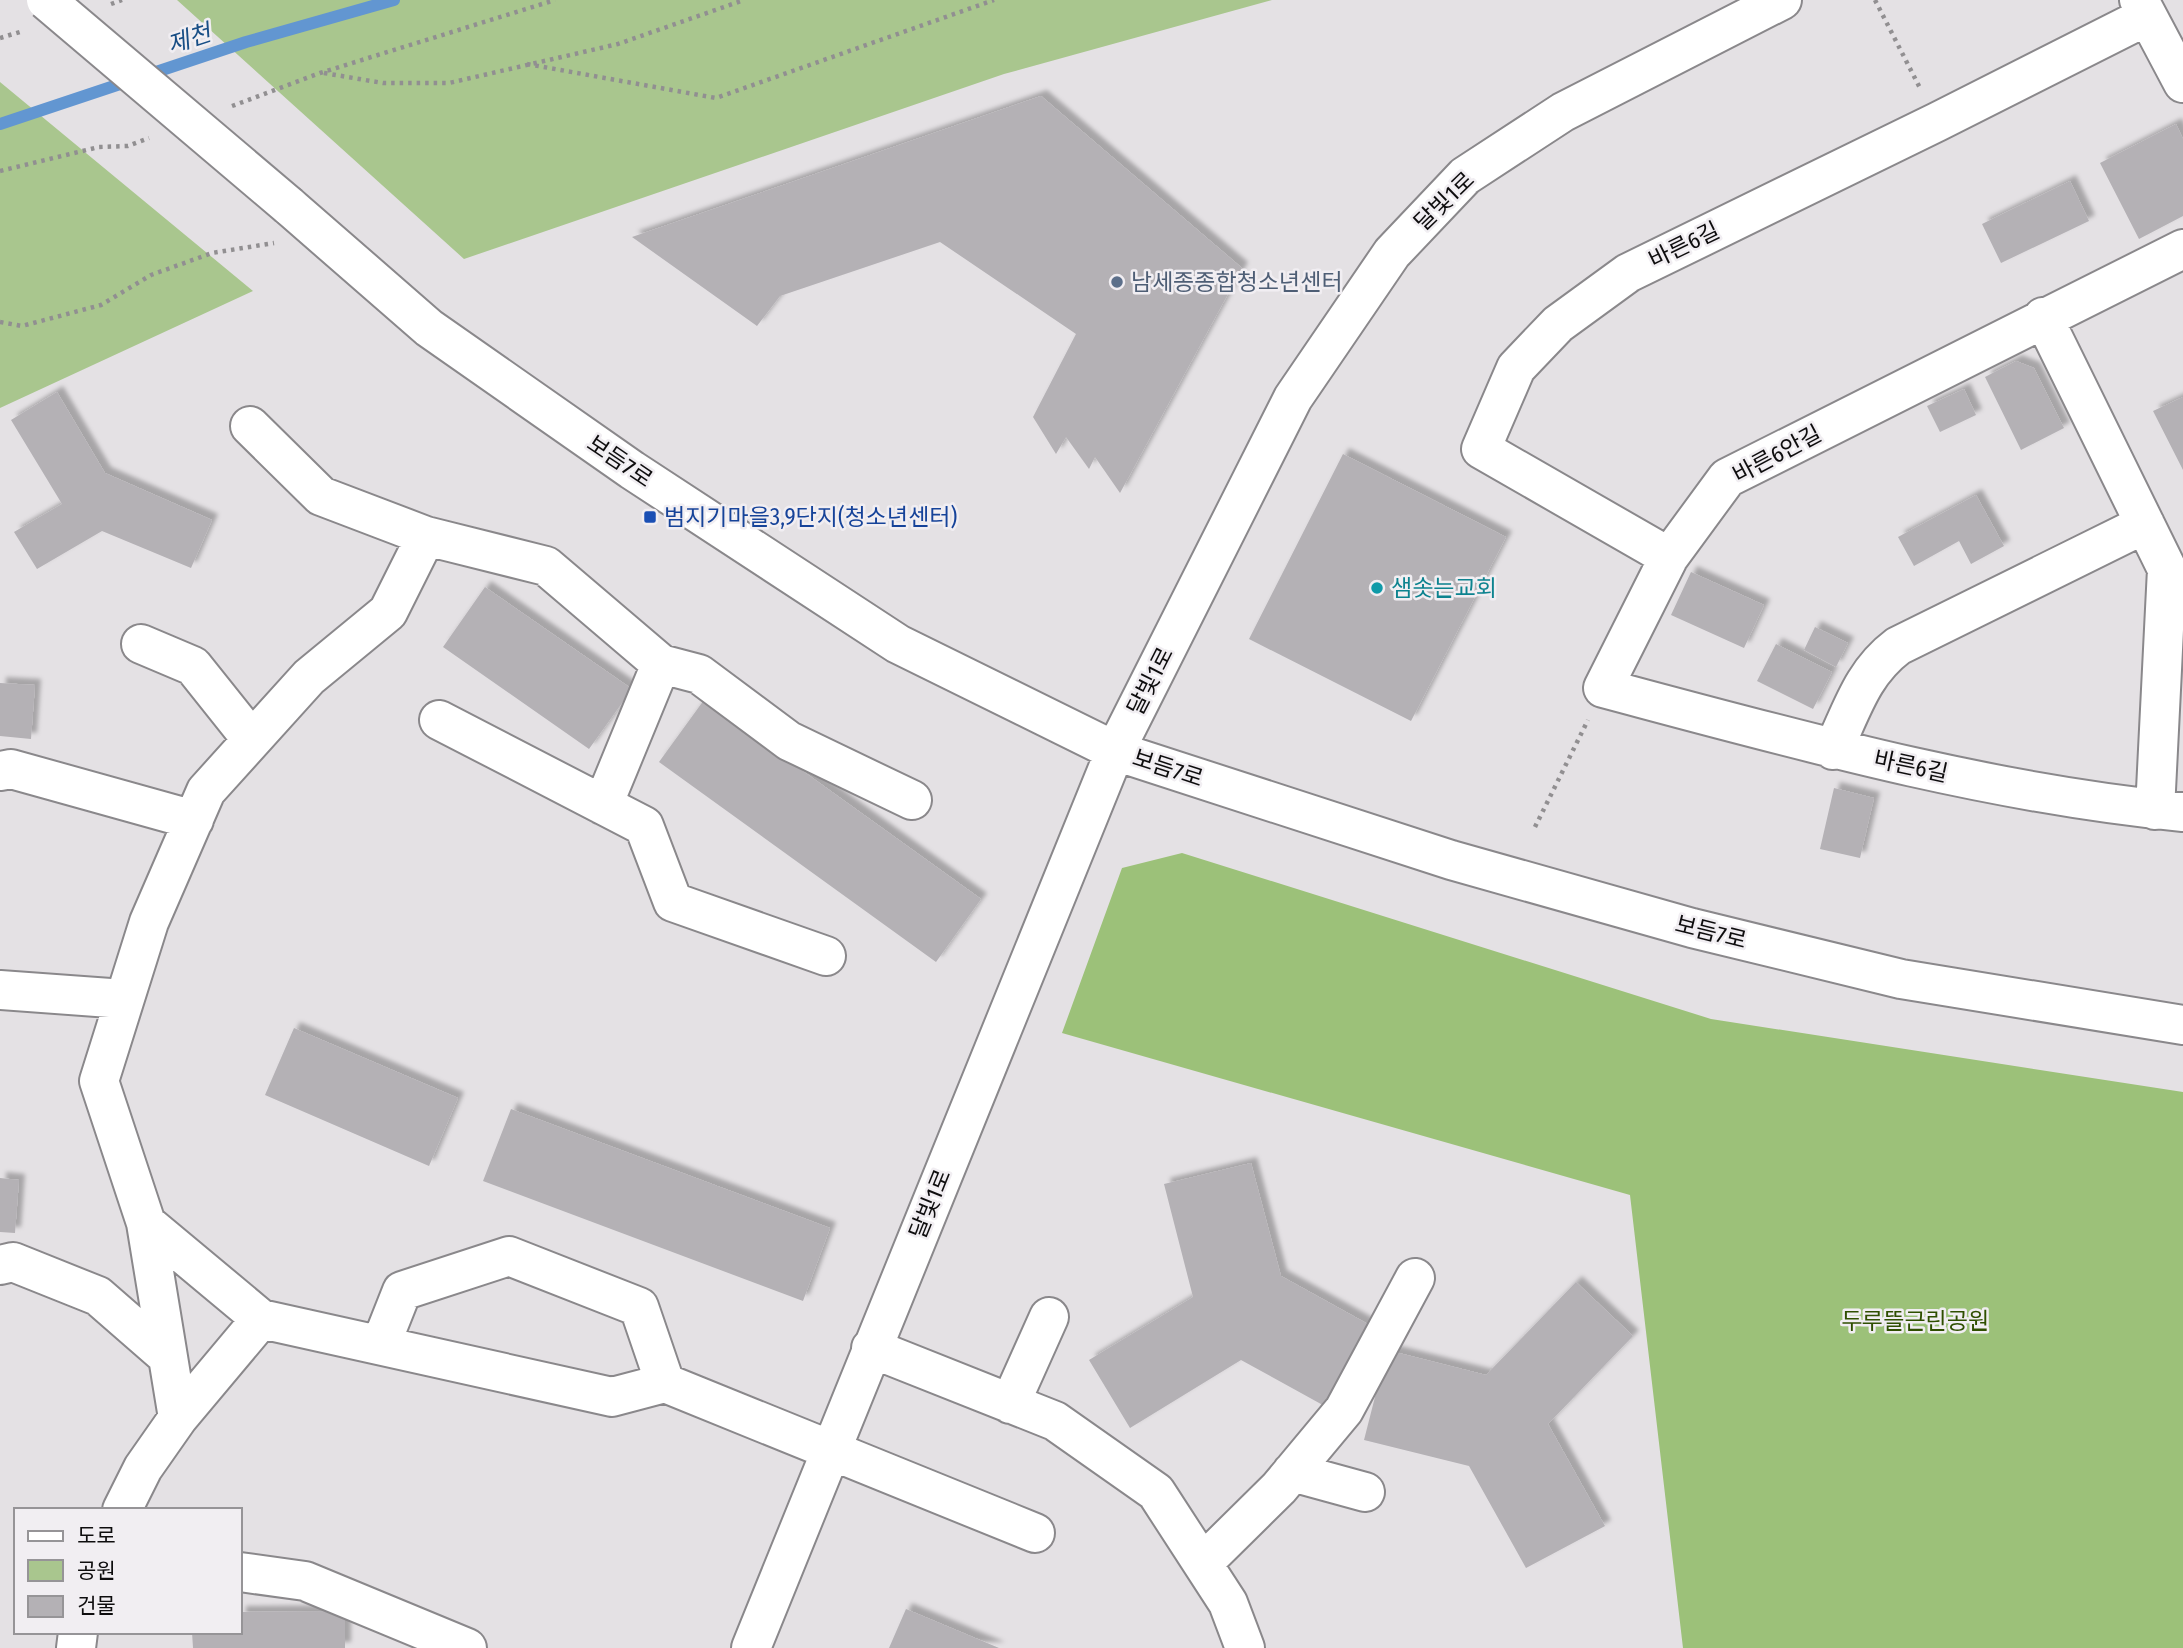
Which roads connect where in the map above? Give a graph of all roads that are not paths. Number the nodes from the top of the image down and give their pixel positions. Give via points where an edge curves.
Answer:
1 (46, 0) edge
2 (1782, 0) edge
3 (2143, 8) edge
4 (2183, 83) edge
5 (2183, 249) edge
6 (2043, 317) junction
7 (250, 426) dead end
8 (2145, 524) junction
9 (426, 536) junction
10 (1669, 557) junction
11 (141, 644) dead end
12 (661, 664) junction
13 (1603, 688) joint
14 (439, 720) dead end
15 (252, 740) junction
16 (1833, 750) junction
17 (1115, 751) junction
18 (0, 771) edge
19 (912, 800) dead end
20 (603, 805) junction
21 (2169, 811) edge
22 (194, 820) junction
23 (826, 956) dead end
24 (0, 990) edge
25 (124, 999) junction
26 (2183, 1025) edge
27 (146, 1223) junction
28 (0, 1265) edge
29 (1415, 1278) dead end
30 (1049, 1317) dead end
31 (261, 1318) junction
32 (382, 1344) junction
33 (871, 1348) junction
34 (168, 1357) junction
35 (664, 1383) junction
36 (1010, 1404) junction
37 (178, 1418) junction
38 (830, 1449) junction
39 (1292, 1472) junction
40 (1365, 1492) dead end
41 (123, 1508) edge
42 (1035, 1533) dead end
43 (1203, 1563) junction
44 (242, 1572) edge
45 (467, 1648) edge
46 (751, 1648) edge
47 (1245, 1648) edge

1 - 17 street, 보듬7로, bridge via 429,328 632,470 898,644
2 - 17 street, 달빛1로 via 1563,112 1465,176 1392,253 1293,398
3 - 4 street, 바른6길
3 - 10 street, 바른6길 via 1937,122 1628,273 1558,324 1516,368 1480,449
5 - 6 street, 바른6안길
6 - 8 street
6 - 10 street, 바른6안길 via 1727,478
7 - 9 street via 321,496
8 - 16 street via 1898,646 1877,662
8 - 21 street via 2167,569
9 - 12 street via 546,566
9 - 15 street via 388,612 309,677
10 - 13 street, 바른6안길
11 - 15 street via 194,666
12 - 19 street via 699,674 789,741
12 - 20 street
13 - 16 street, 바른6길
14 - 20 street
15 - 22 street via 206,791
16 - 21 street, 바른6길 via 2008,786
17 - 26 street, 보듬7로 via 1451,860 1692,928 1901,979
17 - 33 street, 달빛1로
18 - 22 street via 11,769
20 - 23 street via 644,826 673,902
22 - 25 street via 149,922
24 - 25 street
25 - 27 street via 99,1081
27 - 31 street
27 - 34 street
28 - 34 street via 13,1262 98,1296
29 - 39 street via 1344,1410
30 - 36 street
31 - 32 street
31 - 37 street
32 - 35 street via 612,1397
32 - 35 street via 402,1291 509,1256 639,1307
33 - 36 street
33 - 38 street, 달빛1로
34 - 37 street
35 - 38 street
36 - 43 street via 1055,1421 1156,1492
37 - 41 street via 143,1468
38 - 42 street
38 - 46 street, 달빛1로
39 - 40 street
39 - 43 street
43 - 47 street via 1228,1603
44 - 45 street via 305,1581

